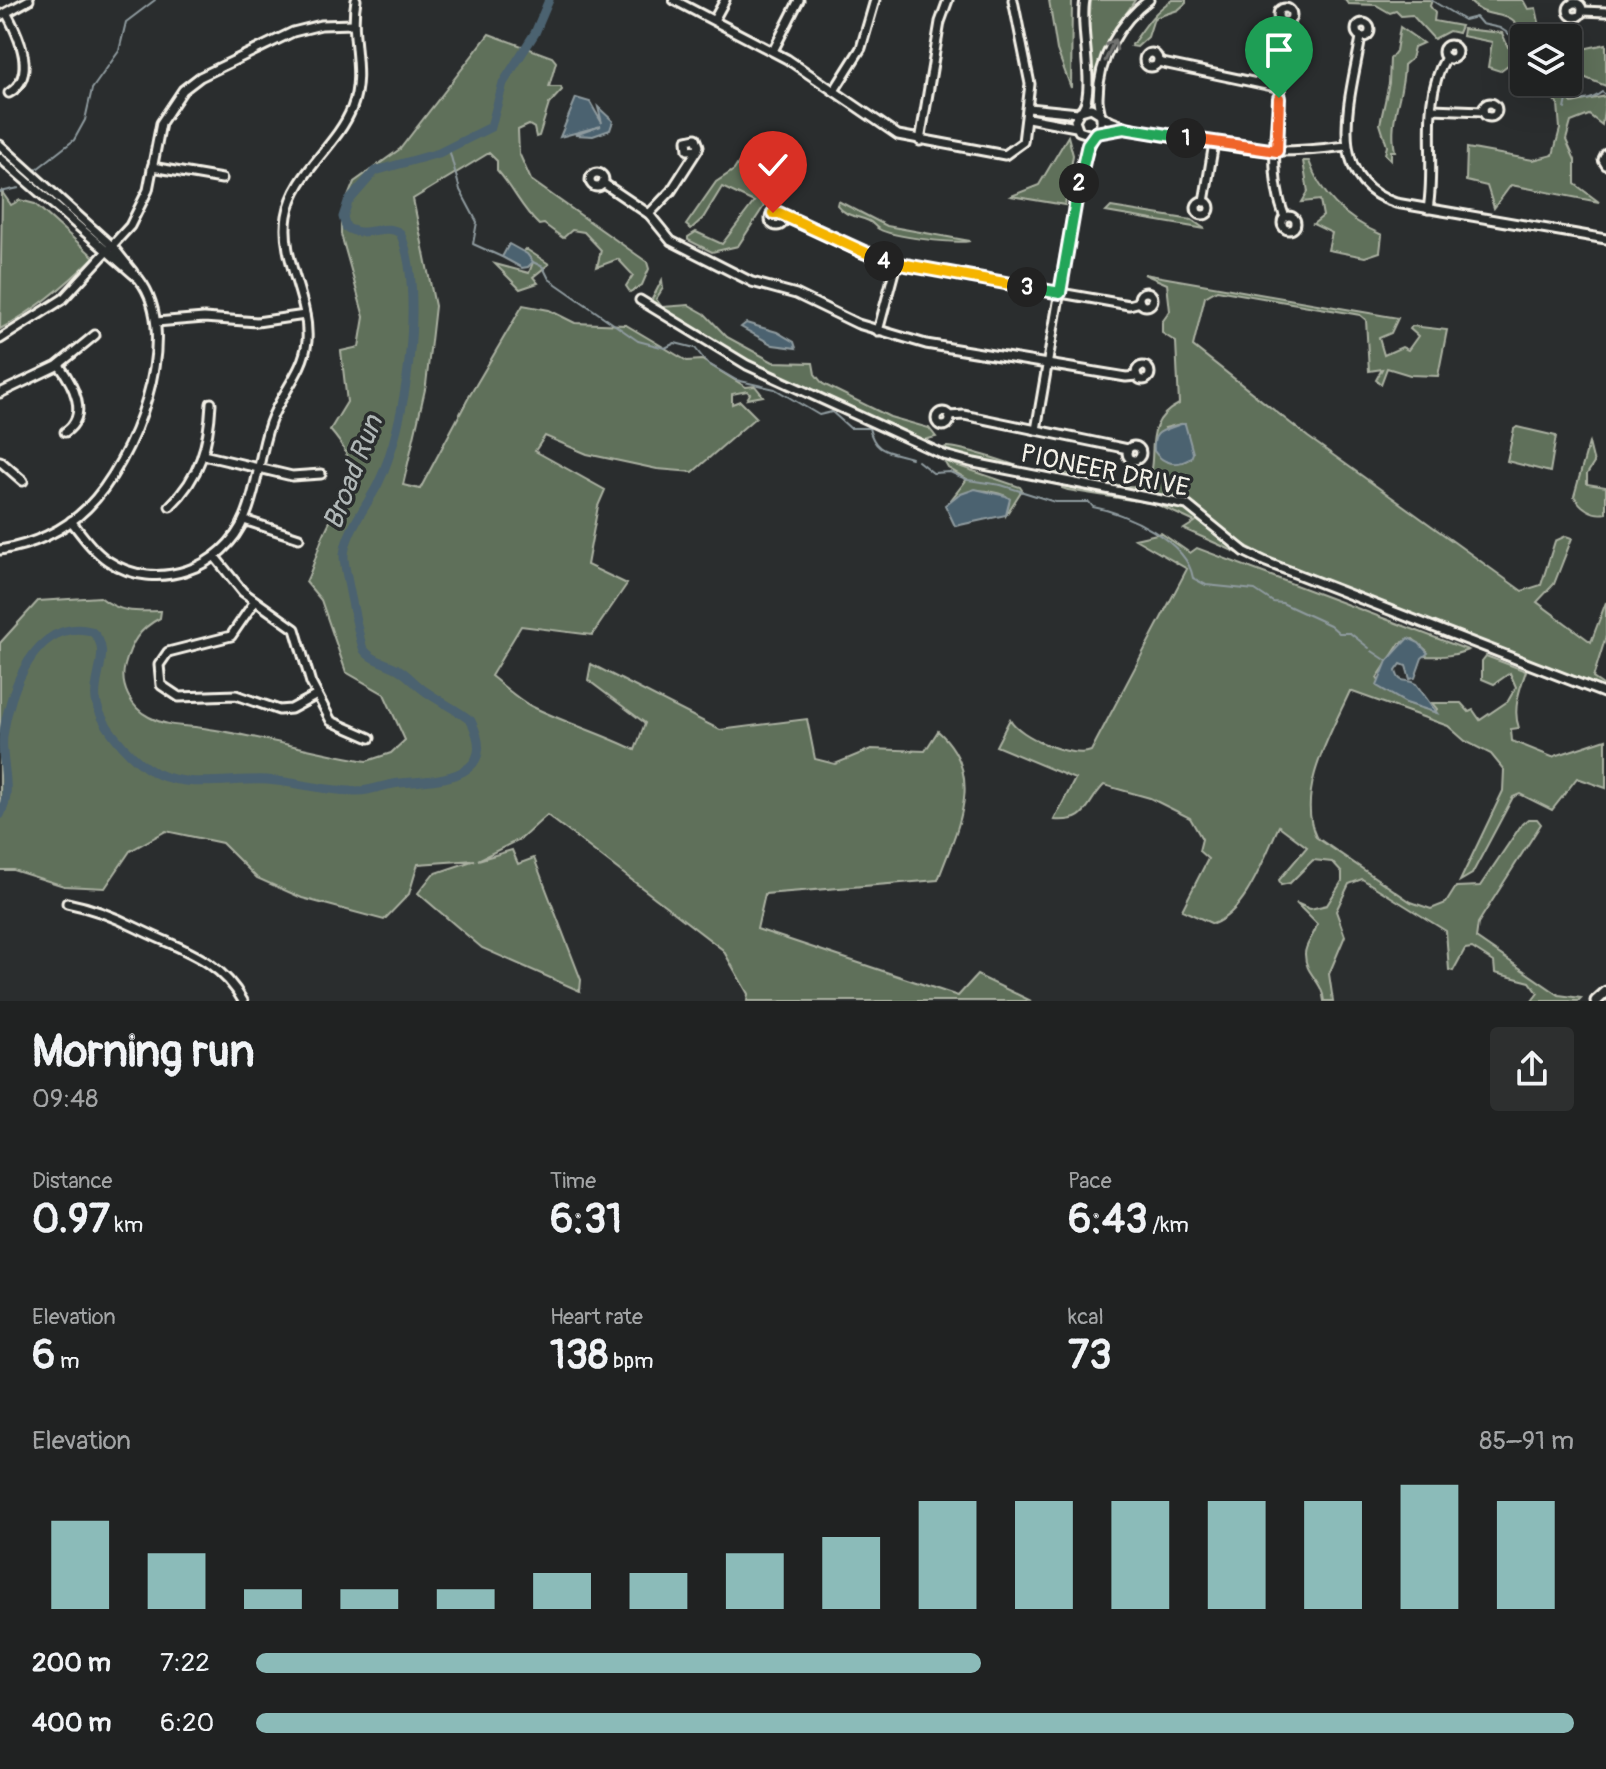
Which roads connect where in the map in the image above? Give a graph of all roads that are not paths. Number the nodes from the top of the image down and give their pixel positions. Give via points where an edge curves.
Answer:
1 (29, 0) edge
2 (356, 0) edge
3 (674, 0) edge
4 (725, 0) edge
5 (799, 0) edge
6 (875, 0) edge
7 (948, 0) edge
8 (1013, 0) edge
9 (1085, 0) edge
10 (1149, 0) edge
11 (1582, 11) dead end
12 (1606, 12) edge
13 (3, 15) edge
14 (714, 20) junction
15 (1289, 22) dead end
16 (354, 24) junction
17 (1361, 37) dead end
18 (773, 51) junction
19 (1446, 57) dead end
20 (1158, 62) dead end
21 (1281, 88) junction
22 (834, 91) junction
23 (9, 93) dead end
24 (1029, 108) junction
25 (1432, 109) junction
26 (1080, 111) junction
27 (1483, 111) dead end
28 (1100, 114) junction
29 (1028, 118) junction
30 (1124, 128) junction
31 (1078, 129) junction
32 (1095, 133) junction
33 (920, 141) junction
34 (1214, 143) junction
35 (0, 145) edge
36 (1346, 146) junction
37 (698, 149) dead end
38 (1277, 151) junction
39 (1606, 154) edge
40 (0, 158) edge
41 (1606, 165) edge
42 (152, 167) junction
43 (1081, 169) junction
44 (222, 179) dead end
45 (603, 183) dead end
46 (1204, 202) dead end
47 (1428, 209) junction
48 (779, 213) dead end
49 (649, 214) junction
50 (1285, 217) dead end
51 (1606, 239) edge
52 (110, 250) junction
53 (896, 264) junction
54 (1060, 293) junction
55 (640, 300) dead end
56 (1140, 302) dead end
57 (305, 315) junction
58 (156, 322) junction
59 (878, 331) junction
60 (95, 335) dead end
61 (0, 339) edge
62 (59, 365) junction
63 (1047, 365) junction
64 (1137, 376) dead end
65 (0, 393) edge
66 (211, 403) dead end
67 (949, 416) dead end
68 (1036, 430) junction
69 (65, 432) dead end
70 (1128, 449) dead end
71 (203, 455) junction
72 (0, 461) edge
73 (259, 468) junction
74 (321, 474) dead end
75 (23, 481) dead end
76 (170, 506) dead end
77 (244, 520) junction
78 (71, 521) junction
79 (299, 538) dead end
80 (0, 550) edge
81 (215, 557) junction
82 (255, 601) junction
83 (1606, 694) edge
84 (317, 695) junction
85 (370, 738) dead end
86 (67, 903) dead end
87 (1606, 992) edge
88 (243, 1001) edge
89 (1596, 1001) edge

1 - 13 street
2 - 16 street
3 - 14 street
4 - 14 street
5 - 18 street
6 - 22 street via 861,48
7 - 33 street
8 - 24 street via 1030,84
9 - 26 street via 1082,33 1088,96
28 -> 10 street via 1098,91 1107,54 1125,23
11 - 12 street
13 - 23 street via 19,38 24,58 20,83
14 - 18 street
15 - 21 street
16 - 42 street via 293,32 191,83 165,114
16 - 57 street via 359,75 351,110 297,188 288,212 287,249
17 - 36 street
18 - 22 street
19 - 25 street
20 - 21 street
21 - 38 street
22 - 33 street via 890,131
24 - 26 street
24 - 29 street
25 - 27 street
25 - 47 street via 1428,142 1434,172
26 - 28 street via 1091,108
26 - 31 street
28 - 30 street
28 - 32 street via 1102,126
29 - 31 street
29 - 33 street via 1023,142 1008,154
30 - 32 street
30 - 34 street
31 - 32 street
31 - 43 street
32 - 43 street
34 - 38 street
34 - 46 street
35 - 52 street
36 - 38 street
36 - 47 street via 1354,170 1374,193
37 - 49 street
38 - 50 street via 1277,186
39 - 41 street
40 - 52 street
42 - 44 street
42 - 52 street via 140,211
43 - 54 street
45 - 49 street
47 - 51 street
48 - 53 street
49 - 59 street via 659,231 678,244 755,283 796,294
52 - 58 street via 129,262 147,292
52 - 61 street via 63,299
53 - 54 street
53 - 59 street
54 - 56 street via 1129,305
54 - 63 street
55 - 83 street, PIONEER DRIVE via 754,369 952,458 1187,505 1245,552 1266,562
57 - 58 street via 257,322
57 - 73 street via 302,361 273,414
58 - 78 street via 145,401 129,446 106,486
59 - 63 street
60 - 62 street
62 - 65 street
62 - 69 street via 77,402 75,422
63 - 64 street
63 - 68 street
66 - 71 street
67 - 68 street
68 - 70 street
71 - 73 street
71 - 76 street via 189,486
72 - 75 street
73 - 74 street via 300,477
73 - 77 street
77 - 79 street
77 - 81 street
78 - 80 street via 35,541
78 - 81 street via 100,555 134,572 175,574
81 - 82 street
82 - 84 street via 299,635
82 - 84 street via 231,636 168,652 158,671 161,685 179,697 236,695 279,710
84 - 85 street via 331,721
86 - 88 street via 108,913 186,948 219,970
87 - 89 main road

